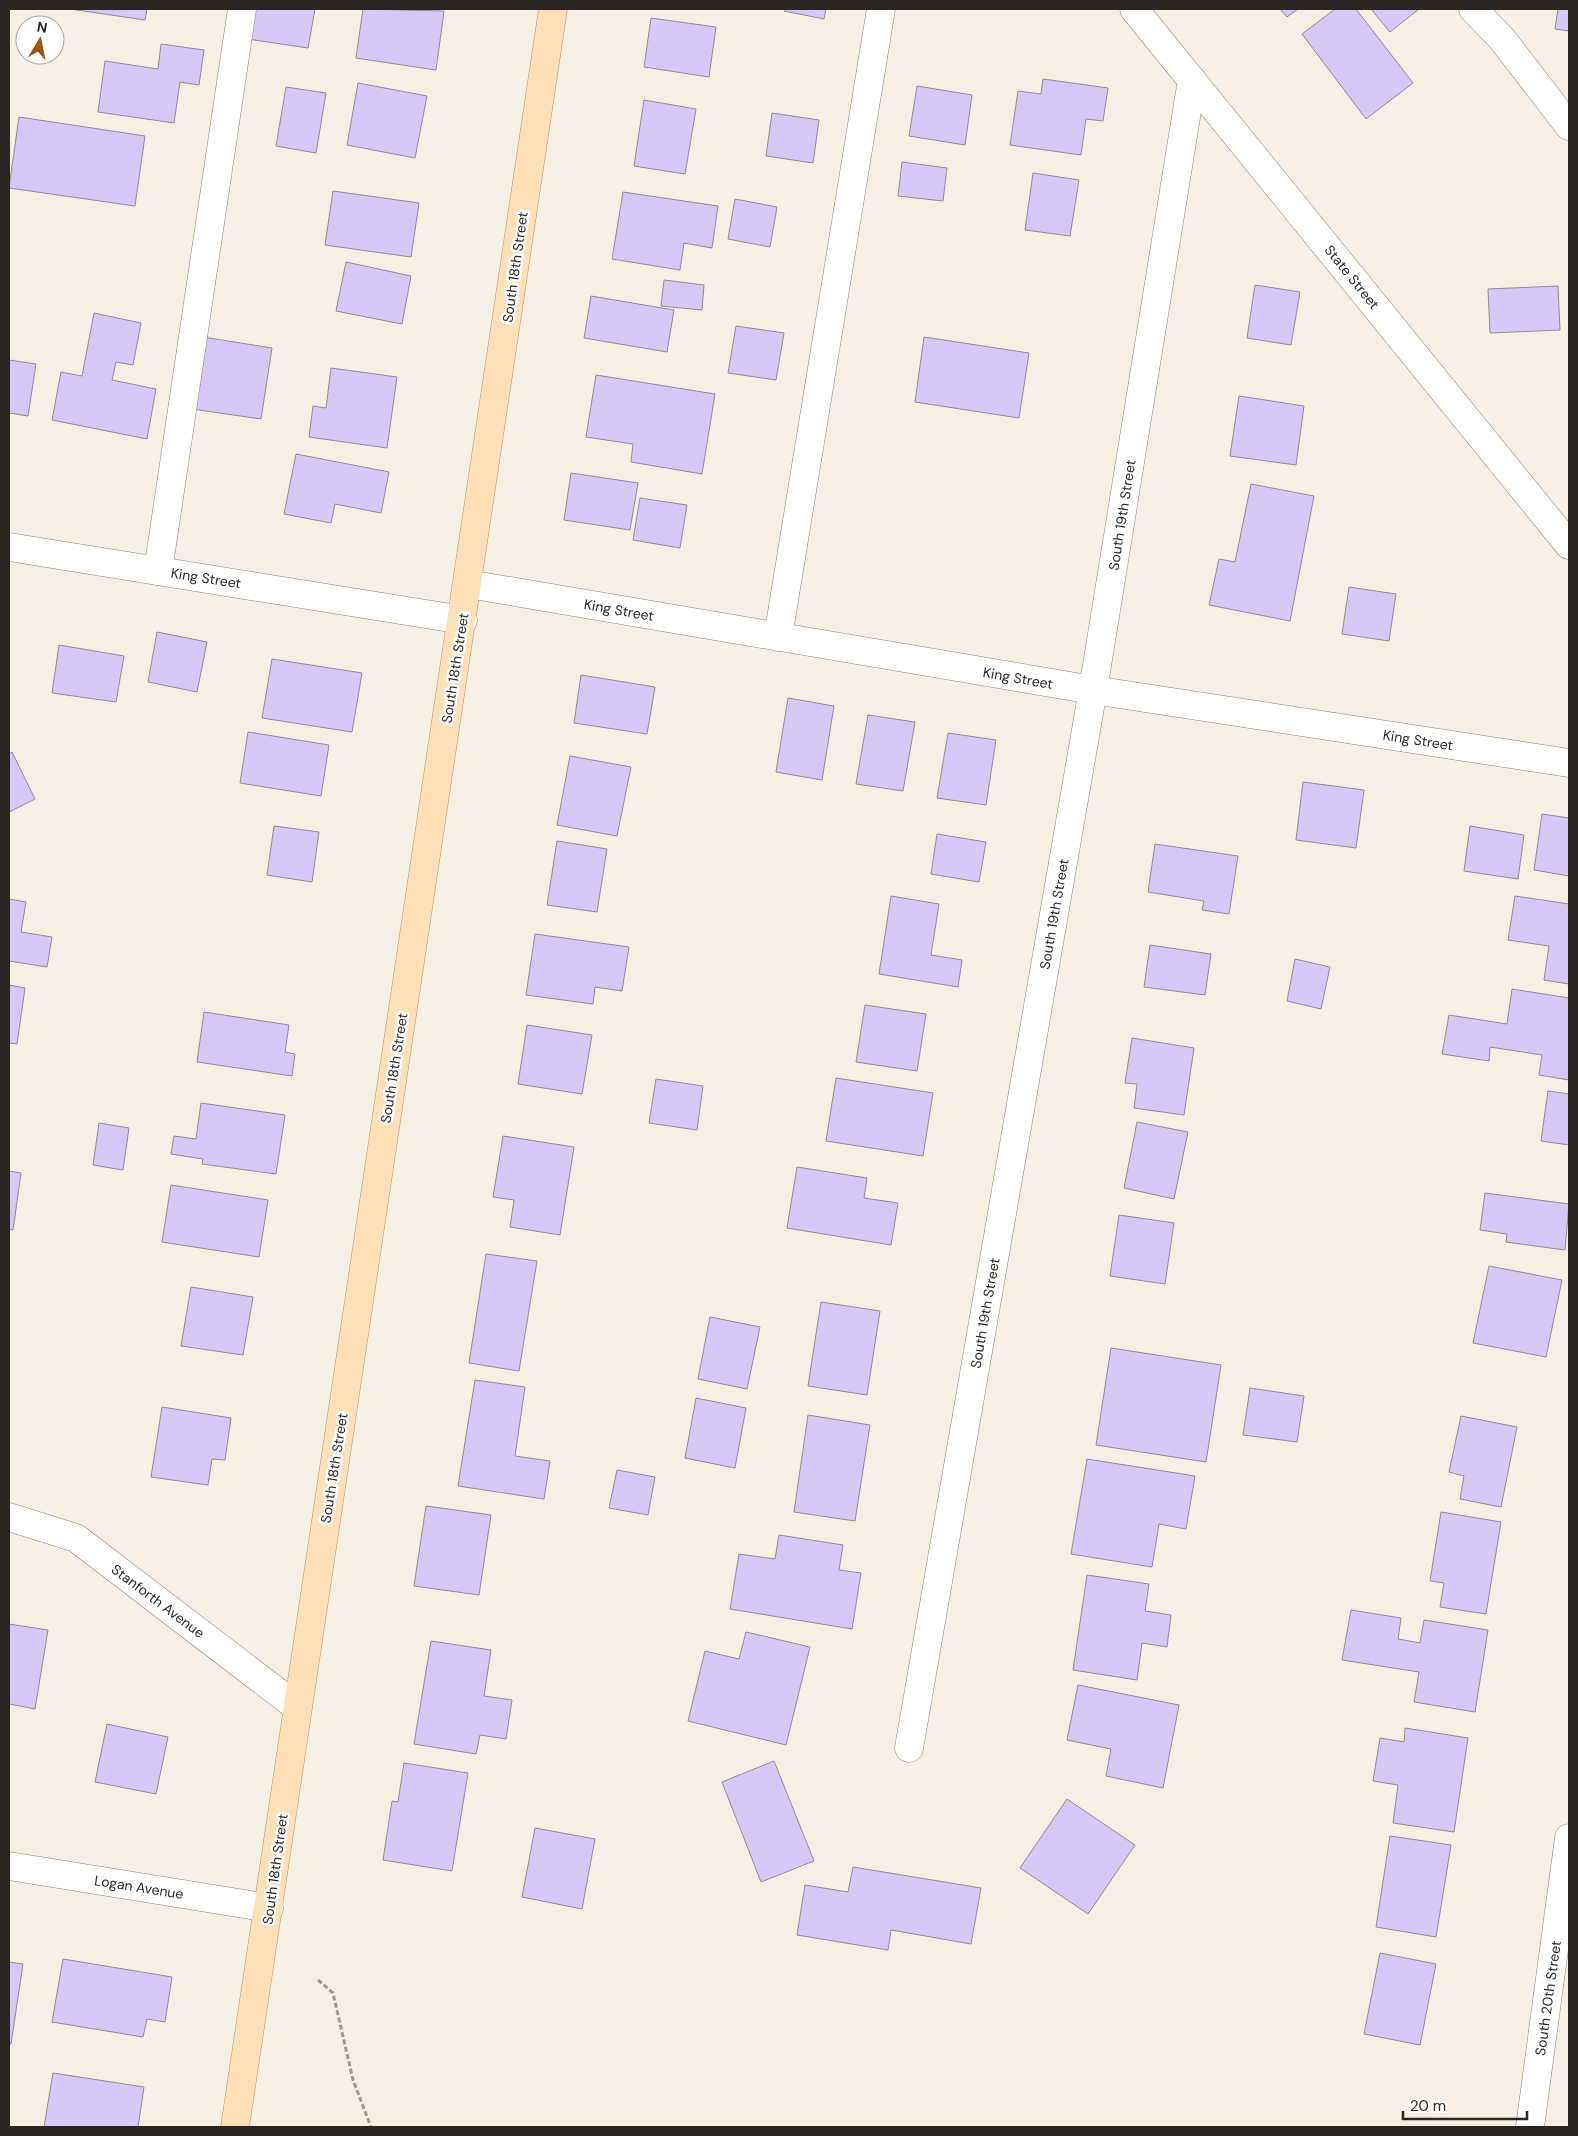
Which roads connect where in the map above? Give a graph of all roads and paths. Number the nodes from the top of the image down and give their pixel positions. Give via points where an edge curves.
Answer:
1 (242, 9) edge
2 (553, 9) edge
3 (881, 9) edge
4 (1134, 9) edge
5 (1473, 9) edge
6 (1192, 80) junction
7 (1569, 126) edge
8 (1569, 546) edge
9 (9, 547) edge
10 (158, 571) junction
11 (468, 584) junction
12 (462, 620) junction
13 (778, 637) junction
14 (1093, 690) junction
15 (1569, 763) edge
16 (9, 1516) edge
17 (297, 1707) junction
18 (909, 1748) dead end
19 (1569, 1838) edge
20 (9, 1866) edge
21 (269, 1908) junction
22 (318, 1980) dead end
23 (235, 2127) edge
24 (371, 2127) edge
25 (1530, 2127) edge

1 - 10 street
2 - 11 main road, South 18th Street
3 - 13 street
4 - 6 street, State Street
5 - 7 street via 1502,39
6 - 8 street, State Street
6 - 14 street, South 19th Street
9 - 10 street, King Street
10 - 12 street, King Street
11 - 12 main road, South 18th Street
11 - 13 street, King Street
12 - 17 main road, South 18th Street
13 - 14 street, King Street
14 - 15 street, King Street
14 - 18 street, South 19th Street
16 - 17 street, Stanforth Avenue via 76,1538
17 - 21 main road, South 18th Street
19 - 25 street, South 20th Street
20 - 21 street, Logan Avenue
21 - 23 main road, South 18th Street
22 - 24 path via 333,1993 353,2080

